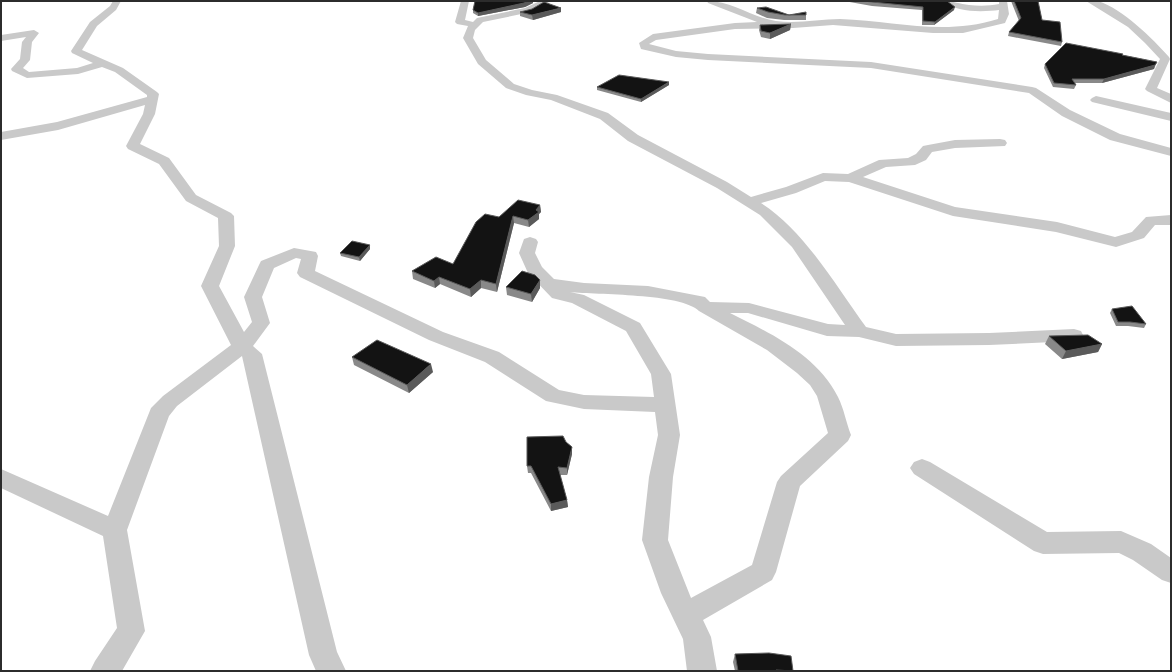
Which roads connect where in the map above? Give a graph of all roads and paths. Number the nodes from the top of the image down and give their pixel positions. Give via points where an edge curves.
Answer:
1 (117, 1) edge
2 (465, 1) edge
3 (547, 1) edge
4 (711, 1) edge
5 (948, 1) edge
6 (1090, 1) edge
7 (1004, 3) edge
8 (475, 24) junction
9 (778, 24) junction
10 (1, 38) edge
11 (103, 63) junction
12 (1171, 98) edge
13 (152, 99) junction
14 (1096, 100) dead end
15 (1171, 105) edge
16 (1125, 106) junction
17 (1171, 117) edge
18 (1, 136) edge
19 (1000, 143) dead end
20 (1171, 152) edge
21 (850, 178) junction
22 (749, 202) junction
23 (1171, 220) edge
24 (530, 242) dead end
25 (549, 284) junction
26 (705, 307) junction
27 (859, 331) junction
28 (1087, 335) edge
29 (242, 347) junction
30 (665, 405) junction
31 (922, 468) dead end
32 (1, 478) edge
33 (115, 530) junction
34 (1171, 572) edge
35 (685, 615) junction
36 (105, 671) edge
37 (331, 671) edge
38 (702, 671) edge

1 - 11 street via 113,8 93,24 76,51
2 - 8 street via 460,22
3 - 8 street via 528,10 480,20
4 - 9 street via 758,20
5 - 7 street via 978,9 989,9
6 - 12 street via 1125,21 1150,41 1165,59 1151,89
7 - 9 street via 1002,21 963,30 840,22
8 - 22 street via 468,38 482,62 510,86 580,106 604,116 633,138
9 - 20 street via 735,26 653,37 644,43 645,47 651,49 708,58 871,65 1032,90 1066,113 1115,137
10 - 11 street via 34,33 28,42 25,60 16,69 28,75 78,71
11 - 13 street via 119,70 153,94
13 - 18 street via 58,126
13 - 29 street via 149,114 133,146 164,161 191,198 226,216 227,246 210,286
14 - 16 street
15 - 16 street
16 - 17 street
19 - 21 street via 955,144 928,149 910,162 884,163
21 - 22 street via 823,177 791,190
21 - 23 street via 953,211 1057,227 1116,242 1138,235 1151,220
22 - 27 street via 765,212 798,244
24 - 25 street via 526,253 534,269
25 - 26 street via 648,291 699,301
25 - 30 street via 558,294 578,298 633,327 661,374
26 - 27 street via 749,308 827,330
26 - 35 street via 766,339 807,370 826,394 840,435 789,482 763,572
27 - 28 street via 896,340
29 - 30 street via 261,323 253,297 268,265 294,253 310,256 306,273 436,336 492,357 554,396 584,402
29 - 33 street via 170,401 159,413
29 - 37 street via 252,354 323,655
30 - 35 street via 669,435 654,540
31 - 34 street via 1043,543 1121,542 1142,552
32 - 33 street
33 - 36 street via 131,631
35 - 38 street via 697,636

